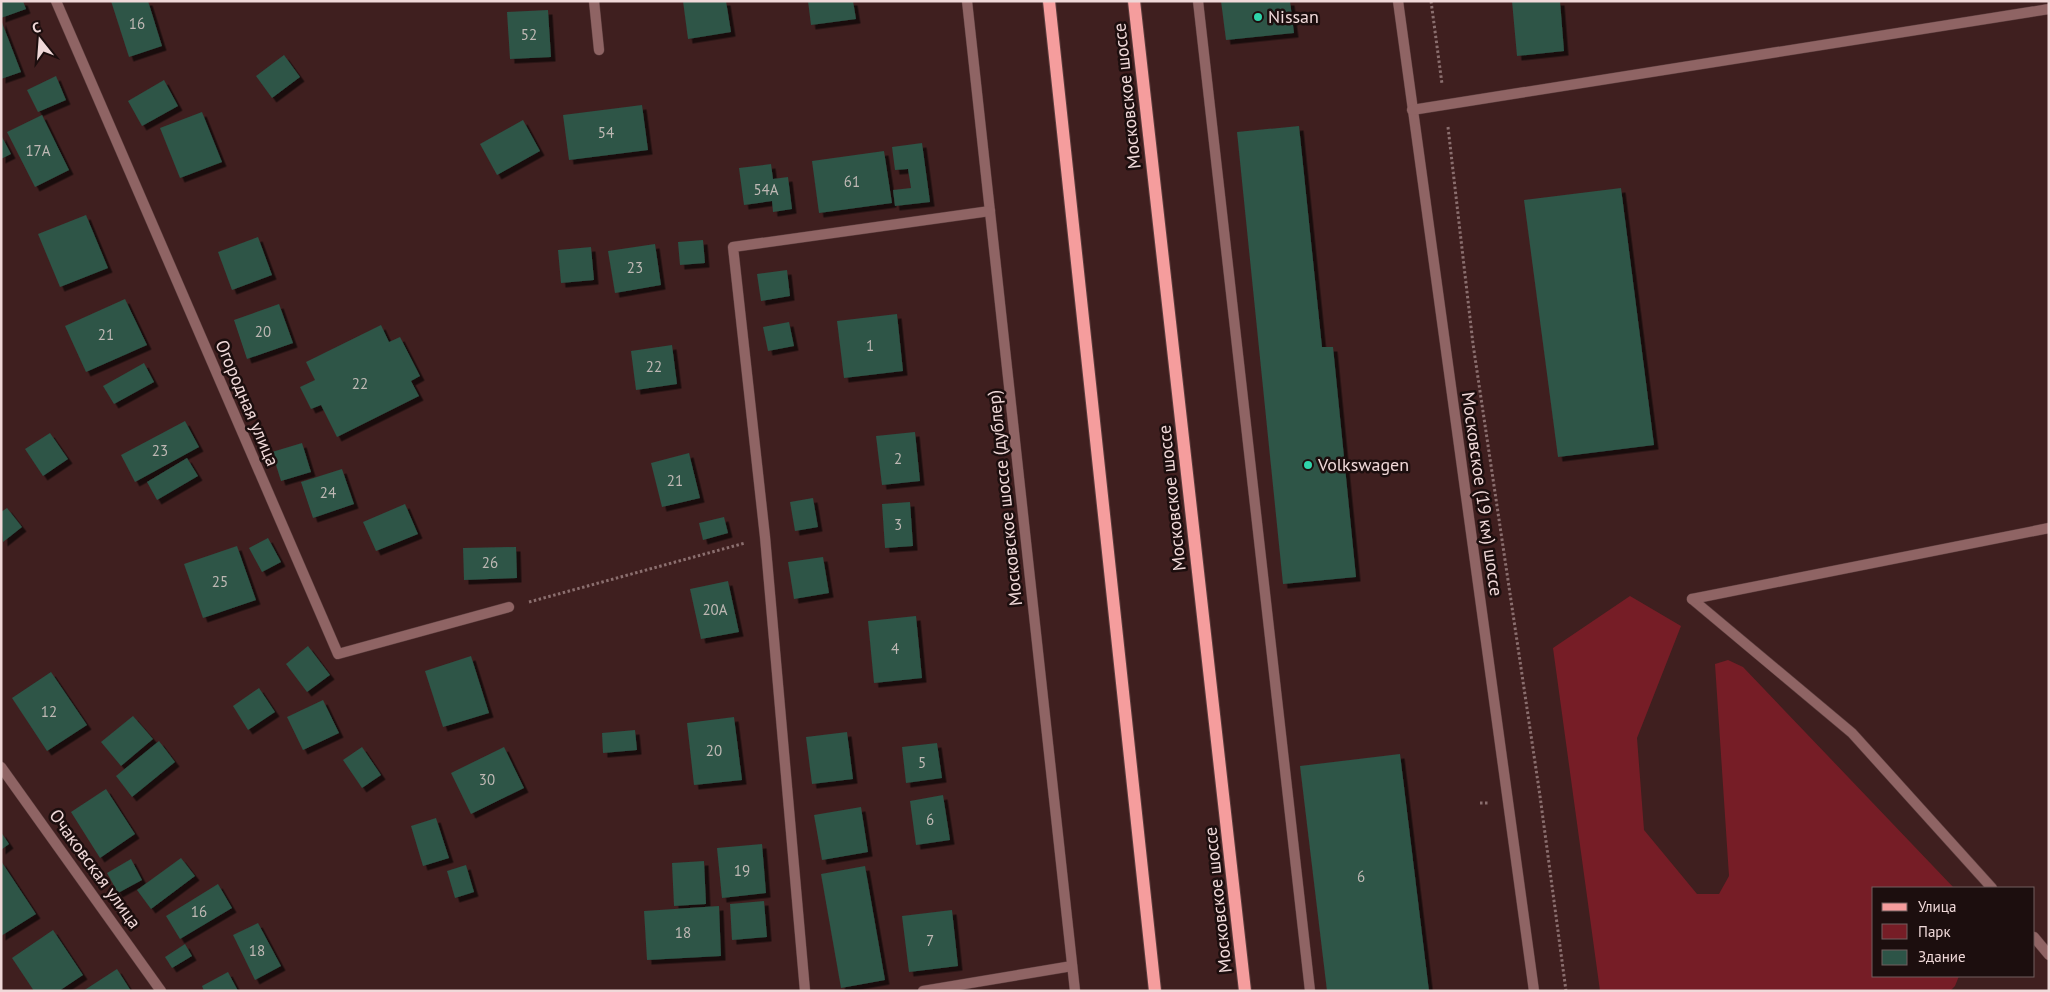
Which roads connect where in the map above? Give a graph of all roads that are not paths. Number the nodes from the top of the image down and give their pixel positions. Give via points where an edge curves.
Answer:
1 (56, 1) edge
2 (594, 1) edge
3 (967, 1) edge
4 (1049, 1) edge
5 (1134, 1) edge
6 (1198, 1) edge
7 (1398, 1) edge
8 (2049, 9) edge
9 (599, 50) dead end
10 (1412, 110) junction
11 (990, 211) junction
12 (2049, 528) edge
13 (509, 607) road end
14 (1, 767) edge
15 (1991, 887) edge
16 (2035, 938) edge
17 (2049, 955) edge
18 (1072, 966) junction
19 (161, 991) edge
20 (805, 991) edge
21 (923, 991) edge
22 (1075, 991) edge
23 (1155, 991) edge
24 (1245, 991) edge
25 (1310, 991) edge
26 (1534, 991) edge

1 - 13 street, Огородная улица via 338,654
2 - 9 street
3 - 11 street, Московское шоссе (дублер)
4 - 23 main road
5 - 24 main road, Московское шоссе
6 - 25 street
7 - 10 street, Московское (19 км) шоссе
8 - 10 street
10 - 26 street, Московское (19 км) шоссе
11 - 18 street, Московское шоссе (дублер)
11 - 20 street via 733,246 765,537
12 - 15 street via 1692,599 1852,733
14 - 19 street, Очаковская улица
16 - 17 street
18 - 21 street
18 - 22 street, Московское шоссе (дублер)

